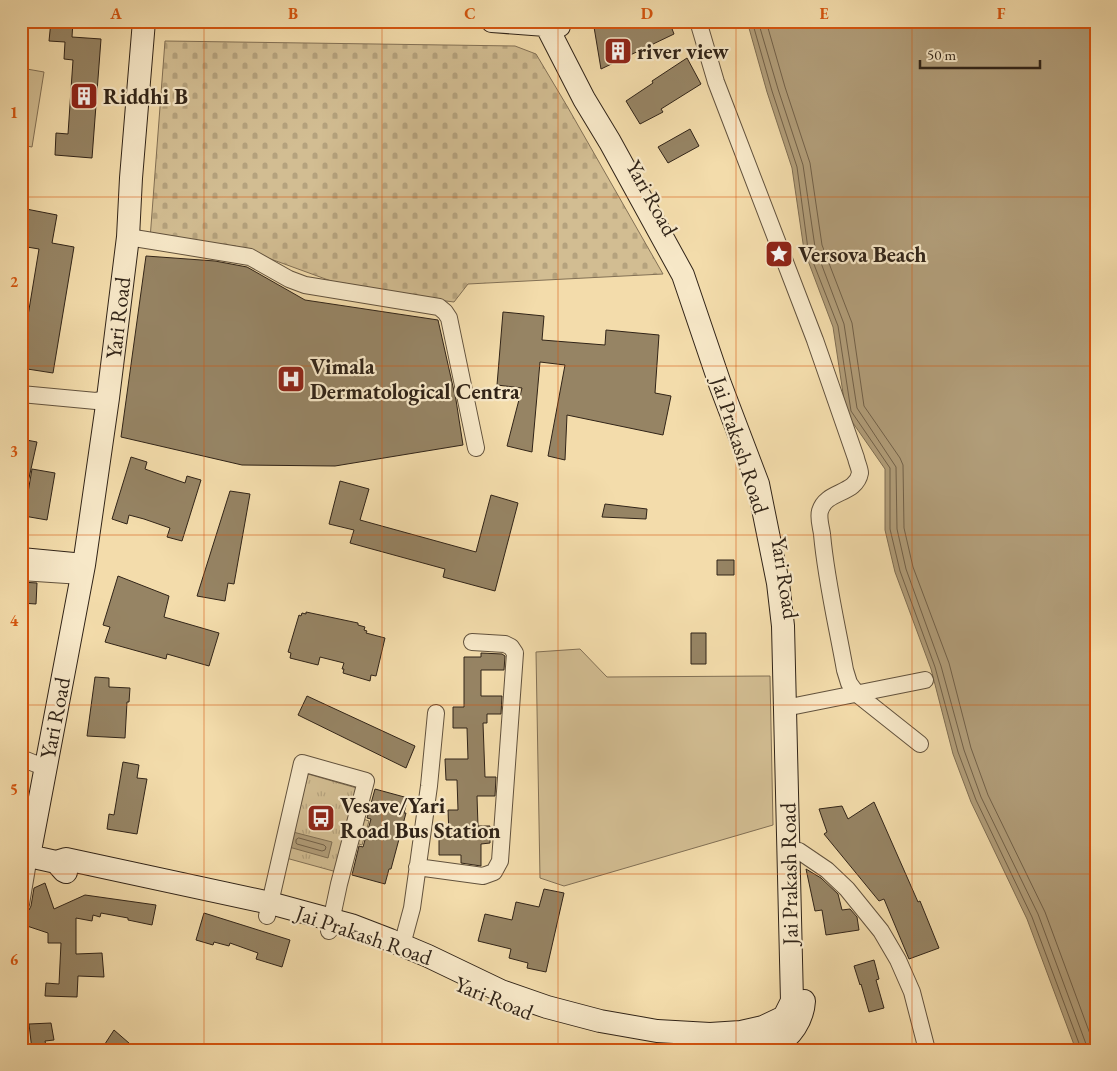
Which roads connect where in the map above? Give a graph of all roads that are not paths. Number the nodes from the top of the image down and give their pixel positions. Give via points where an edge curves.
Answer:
1 (144, 21) edge
2 (492, 21) edge
3 (698, 21) edge
4 (552, 23) edge
5 (128, 237) junction
6 (21, 394) edge
7 (108, 398) junction
8 (476, 448) dead end
9 (21, 559) edge
10 (83, 570) junction
11 (21, 572) edge
12 (472, 642) dead end
13 (925, 680) dead end
14 (857, 694) junction
15 (789, 707) junction
16 (436, 713) dead end
17 (920, 744) dead end
18 (21, 758) edge
19 (46, 768) junction
20 (793, 851) junction
21 (25, 856) edge
22 (417, 866) junction
23 (21, 904) edge
24 (269, 909) junction
25 (330, 925) junction
26 (402, 945) junction
27 (790, 1032) edge
28 (710, 1050) edge
29 (744, 1050) edge
30 (927, 1050) edge

1 - 5 main road, Yari Road
2 - 4 main road
3 - 14 street via 716,82 815,340 860,473 852,488 830,497 820,513 823,551 845,670 848,683
4 - 15 main road, Jai Prakash Road via 584,99 682,275 758,484 784,626
5 - 7 main road, Yari Road
5 - 8 street via 250,257 306,285 439,307 448,318
6 - 7 street via 96,401
7 - 10 main road, Yari Road
9 - 10 main road
10 - 11 street
10 - 19 main road, Yari Road
12 - 22 street via 506,644 515,653 500,860 494,872 483,876
13 - 14 street
14 - 15 street
14 - 17 street
15 - 20 main road, Jai Prakash Road
16 - 22 street
18 - 19 street
19 - 21 main road, Yari Road
20 - 27 main road, Jai Prakash Road
20 - 30 street via 827,870 847,889 881,932 912,992
21 - 23 street
21 - 24 main road, Jai Prakash Road via 56,862 66,859
22 - 26 street via 412,908
24 - 25 main road, Jai Prakash Road
24 - 25 street via 302,763 366,781
25 - 26 main road, Jai Prakash Road via 351,925
25 - 28 main road, Yari Road via 518,1012 605,1034
26 - 27 main road, Jai Prakash Road via 501,991 547,1008 600,1021 658,1031 710,1034 763,1027
27 - 29 main road via 777,1044

